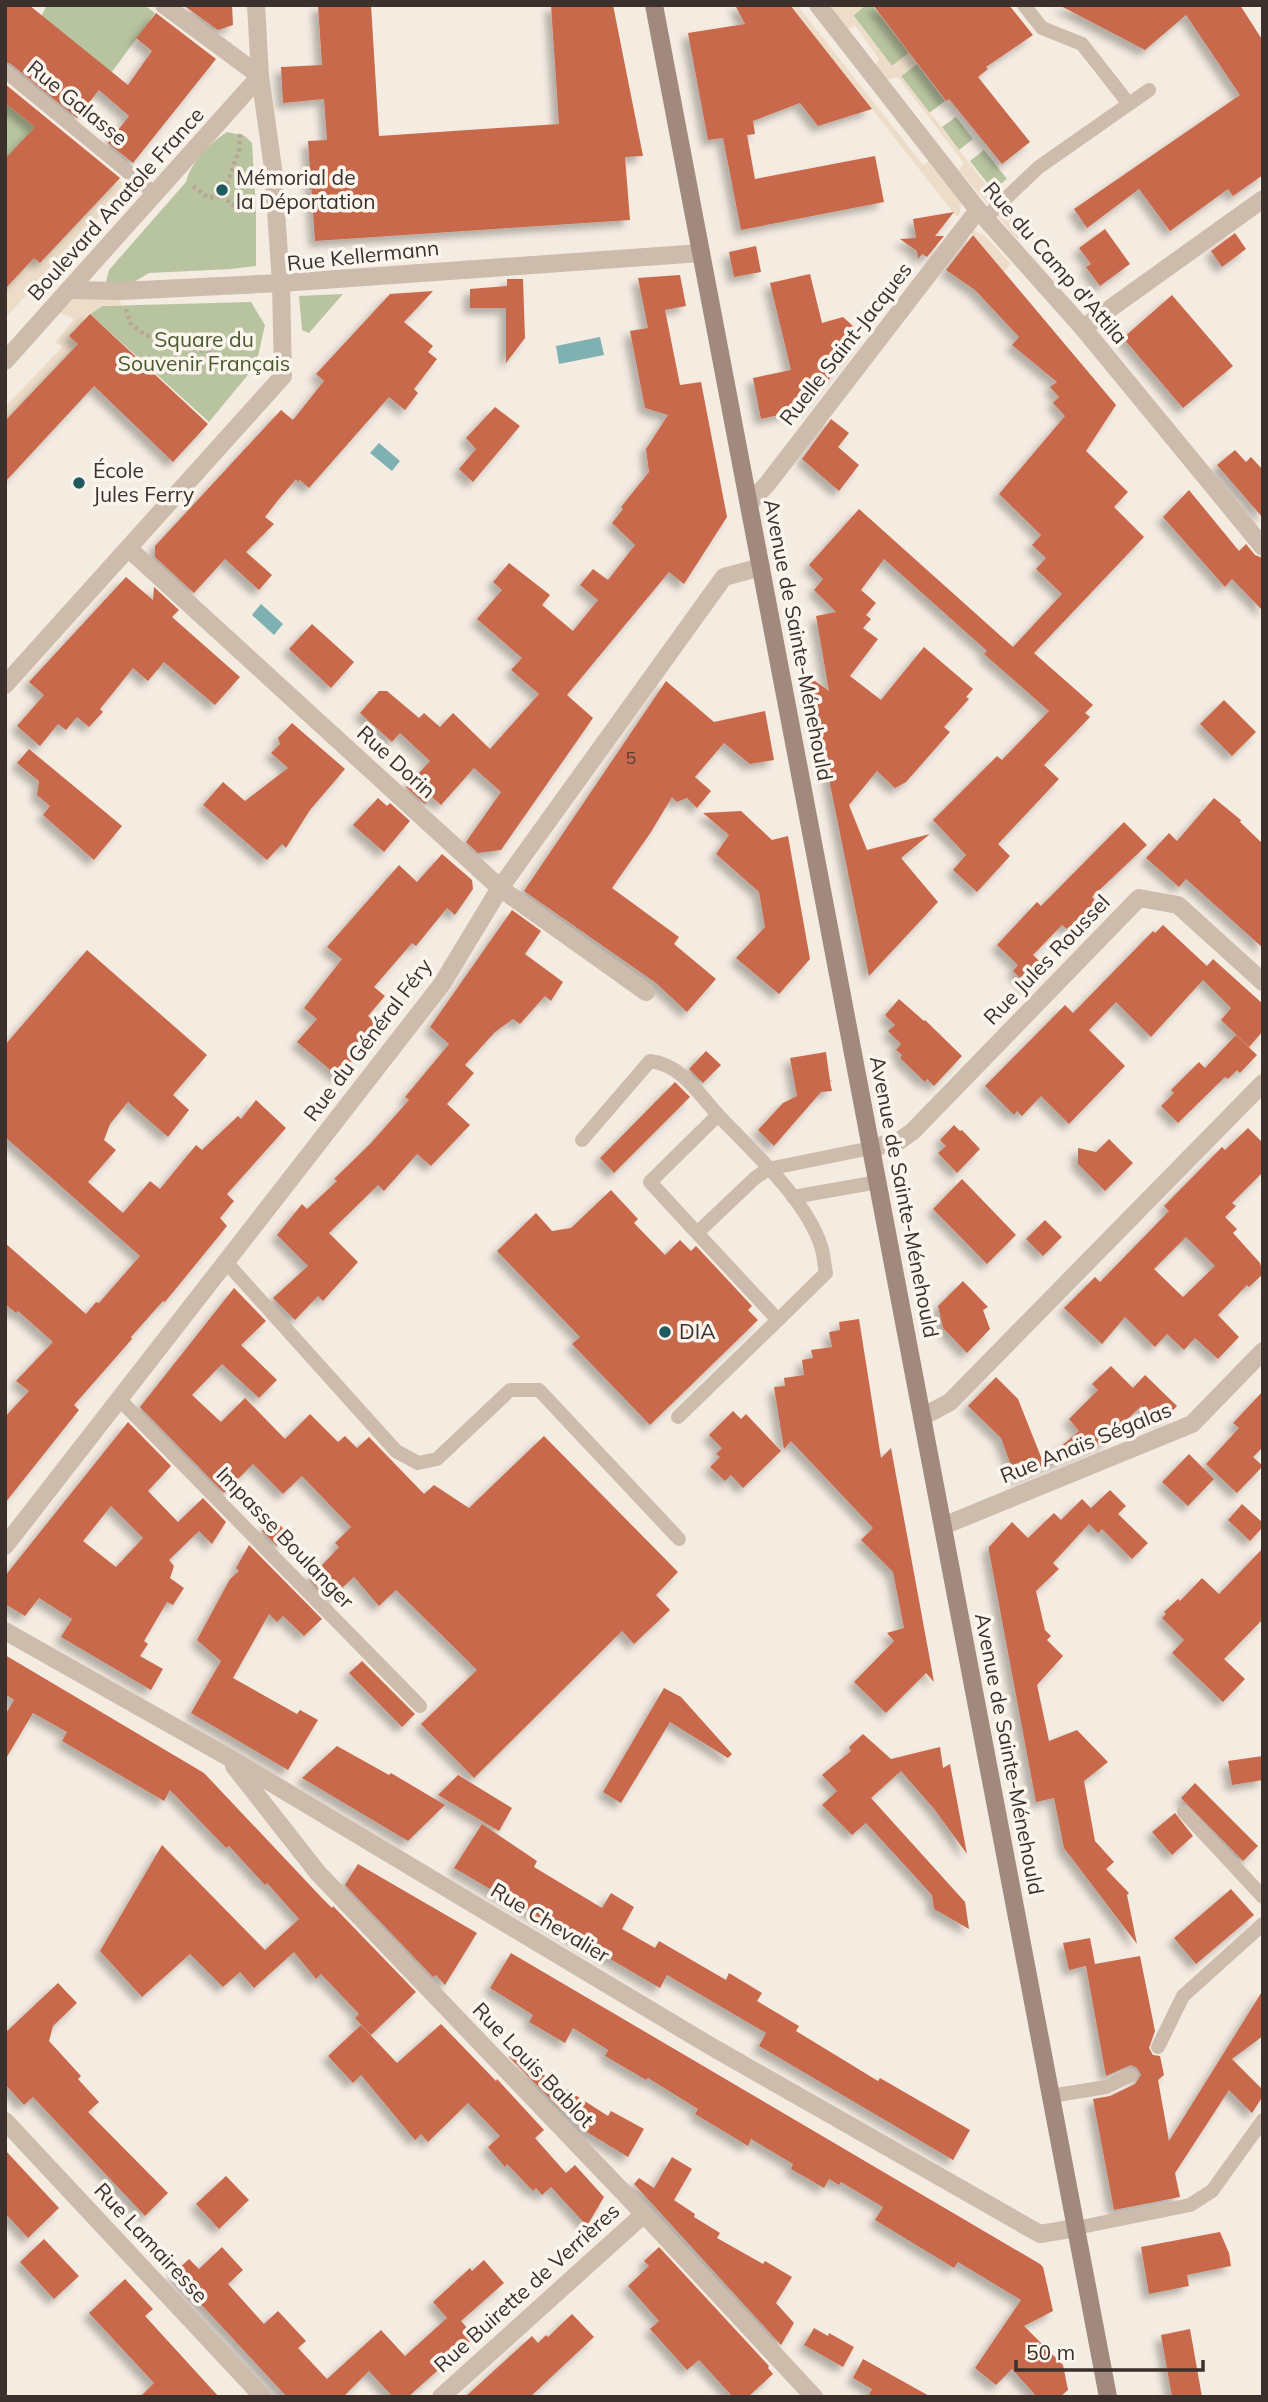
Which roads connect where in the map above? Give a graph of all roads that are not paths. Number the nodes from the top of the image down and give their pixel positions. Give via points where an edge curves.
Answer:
1 (164, 5) edge
2 (256, 5) edge
3 (654, 5) edge
4 (818, 5) edge
5 (1024, 5) edge
6 (5, 71) edge
7 (260, 76) junction
8 (1149, 90) dead end
9 (1129, 104) junction
10 (155, 194) junction
11 (1263, 199) edge
12 (981, 214) junction
13 (701, 253) junction
14 (281, 283) junction
15 (70, 290) junction
16 (1083, 328) junction
17 (5, 361) edge
18 (749, 504) junction
19 (1263, 547) edge
20 (129, 549) junction
21 (761, 567) junction
22 (5, 685) edge
23 (500, 888) junction
24 (1263, 982) edge
25 (646, 992) dead end
26 (1263, 1083) edge
27 (718, 1115) junction
28 (582, 1140) dead end
29 (871, 1148) junction
30 (768, 1169) junction
31 (878, 1182) junction
32 (793, 1197) junction
33 (697, 1233) junction
34 (226, 1262) junction
35 (778, 1320) junction
36 (1263, 1351) edge
37 (119, 1399) junction
38 (678, 1417) dead end
39 (922, 1417) junction
40 (943, 1526) junction
41 (680, 1539) dead end
42 (5, 1546) edge
43 (5, 1631) edge
44 (420, 1706) dead end
45 (228, 1757) junction
46 (1184, 1812) dead end
47 (1263, 1897) edge
48 (1263, 1924) edge
49 (1158, 2047) dead end
50 (1131, 2076) dead end
51 (1051, 2096) junction
52 (1263, 2120) edge
53 (5, 2121) edge
54 (644, 2214) junction
55 (1076, 2228) junction
56 (263, 2397) edge
57 (441, 2397) edge
58 (814, 2397) edge
59 (1108, 2397) edge

1 - 7 street
2 - 7 street
3 - 13 main road, Avenue de Sainte-Ménehould
4 - 12 street, Rue du Camp d'Attila
5 - 9 lane via 1042,28 1082,44
6 - 10 lane, Rue Galasse
7 - 10 street, Boulevard Anatole France
7 - 14 street via 273,168
8 - 9 lane
9 - 12 lane
10 - 15 street, Boulevard Anatole France
11 - 16 street
12 - 16 street, Rue du Camp d'Attila
12 - 18 street, Ruelle Saint-Jacques
13 - 14 street, Rue Kellermann
13 - 18 main road, Avenue de Sainte-Ménehould
14 - 15 street
14 - 20 street, Rue Kellermann via 283,376
15 - 17 street, Boulevard Anatole France
16 - 19 street, Rue du Camp d'Attila
18 - 21 main road, Avenue de Sainte-Ménehould
20 - 22 street, Rue Kellermann
20 - 23 street, Rue Dorin
21 - 23 street, Rue du Général Féry via 724,577
21 - 29 main road, Avenue de Sainte-Ménehould
23 - 25 street, Rue Dorin
23 - 34 street, Rue du Général Féry via 442,984
24 - 29 street, Rue Jules Roussel via 1178,905 1139,898 912,1131 899,1141
26 - 39 street via 950,1402
27 - 28 lane via 676,1068 650,1061
27 - 30 lane
27 - 33 lane via 650,1182
29 - 30 lane
29 - 31 main road, Avenue de Sainte-Ménehould
30 - 32 lane
30 - 33 lane
31 - 32 lane
31 - 39 main road, Avenue de Sainte-Ménehould
32 - 35 lane via 822,1247 826,1273
33 - 35 lane
34 - 37 street, Rue du Général Féry
34 - 41 lane via 396,1451 418,1463 437,1459 510,1390 539,1390
35 - 38 lane
36 - 40 street, Rue Anaïs Ségalas via 1192,1424
37 - 42 street, Rue du Général Féry
37 - 44 lane, Impasse Boulanger
39 - 40 main road, Avenue de Sainte-Ménehould
40 - 51 main road, Avenue de Sainte-Ménehould
43 - 45 street, Rue Chevalier
45 - 54 street, Rue Louis Bablot via 318,1873
45 - 55 street, Rue Chevalier via 707,2044 1040,2235
46 - 47 lane
48 - 49 lane via 1182,1996
50 - 51 lane via 1106,2087
51 - 55 main road, Avenue de Sainte-Ménehould
52 - 55 lane via 1212,2192 1189,2205
53 - 56 street, Rue Lamairesse
54 - 57 street, Rue Buirette de Verrières
54 - 58 street, Rue Louis Bablot
55 - 59 main road, Avenue de Sainte-Ménehould

